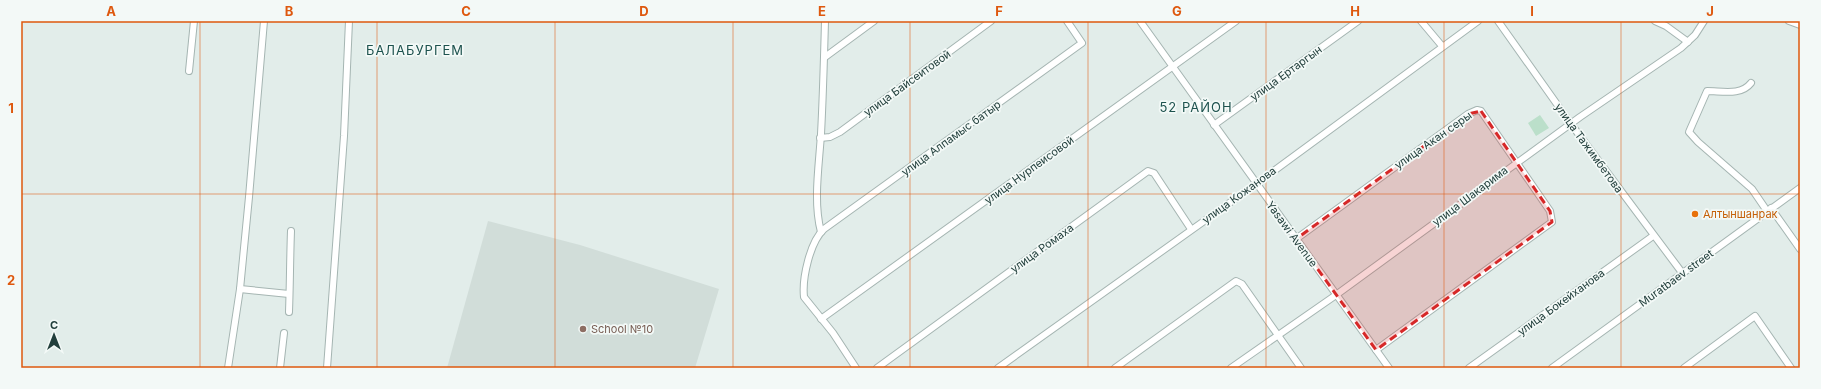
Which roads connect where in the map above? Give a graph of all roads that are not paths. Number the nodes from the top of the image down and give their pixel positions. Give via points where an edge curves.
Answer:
1 (194, 21) edge
2 (264, 21) edge
3 (349, 21) edge
4 (825, 21) edge
5 (874, 21) edge
6 (991, 21) edge
7 (1067, 21) edge
8 (1140, 21) edge
9 (1236, 21) edge
10 (1358, 21) edge
11 (1421, 21) edge
12 (1478, 21) edge
13 (1498, 21) edge
14 (1655, 21) edge
15 (1704, 21) edge
16 (1789, 21) edge
17 (1800, 25) edge
18 (1688, 42) junction
19 (1442, 46) junction
20 (825, 57) junction
21 (1173, 67) junction
22 (189, 71) dead end
23 (1751, 83) dead end
24 (1571, 124) junction
25 (1214, 125) junction
26 (820, 138) junction
27 (1515, 163) junction
28 (1256, 184) junction
29 (1800, 188) edge
30 (1769, 209) junction
31 (1191, 229) junction
32 (291, 232) dead end
33 (821, 232) junction
34 (1653, 236) junction
35 (1296, 239) junction
36 (1800, 249) edge
37 (1683, 274) junction
38 (240, 289) junction
39 (290, 294) junction
40 (1336, 295) junction
41 (289, 312) dead end
42 (821, 319) junction
43 (284, 334) dead end
44 (1278, 335) junction
45 (1376, 350) junction
46 (228, 368) edge
47 (280, 368) edge
48 (327, 368) edge
49 (856, 368) edge
50 (877, 368) edge
51 (998, 368) edge
52 (1115, 368) edge
53 (1231, 368) edge
54 (1302, 368) edge
55 (1389, 368) edge
56 (1469, 368) edge
57 (1552, 368) edge
58 (1684, 368) edge
59 (1791, 368) edge

1 - 22 street
2 - 38 street
3 - 48 street via 344,136
4 - 20 street
5 - 20 street
6 - 26 street, улица Байсеитовой via 840,132
7 - 33 street, улица Алпамыс батыр via 1082,43
8 - 21 street, Yasawi Avenue
9 - 21 street, улица Нурпеисовой
10 - 25 street, улица Ертаргын
11 - 19 street
12 - 19 street, улица Кожанова
13 - 24 street, улица Тажимбетова
14 - 18 street
15 - 18 street, улица Шакарима
16 - 17 street
18 - 24 street, улица Шакарима
19 - 28 street, улица Кожанова
20 - 26 street
21 - 25 street, Yasawi Avenue
21 - 42 street, улица Нурпеисовой
23 - 30 street via 1742,91 1707,91 1689,132 1752,189
24 - 27 street, улица Шакарима
24 - 34 street, улица Тажимбетова
25 - 28 street, Yasawi Avenue
26 - 33 street via 818,220
27 - 35 street, улица Акан серы via 1481,111 1474,110
27 - 40 street, улица Шакарима
27 - 45 street, улица Акан серы via 1550,211 1552,222
28 - 31 street, улица Кожанова
28 - 35 street, Yasawi Avenue
29 - 30 street, Muratbaev street
30 - 36 street
30 - 37 street, Muratbaev street
31 - 50 street, улица Ромаха via 1154,173 1148,171
31 - 51 street, улица Кожанова
32 - 39 street
33 - 42 street via 813,243 804,293 806,300
34 - 37 street, улица Тажимбетова
34 - 56 street, улица Бокейханова
35 - 40 street, Yasawi Avenue
37 - 57 street, Muratbaev street
38 - 39 street
38 - 46 street
39 - 41 street
40 - 44 street, улица Шакарима
40 - 45 street, Yasawi Avenue
42 - 49 street
43 - 47 street
44 - 52 street via 1242,284 1236,281
44 - 53 street, улица Шакарима
44 - 54 street
45 - 55 street, Yasawi Avenue
58 - 59 street via 1754,316

